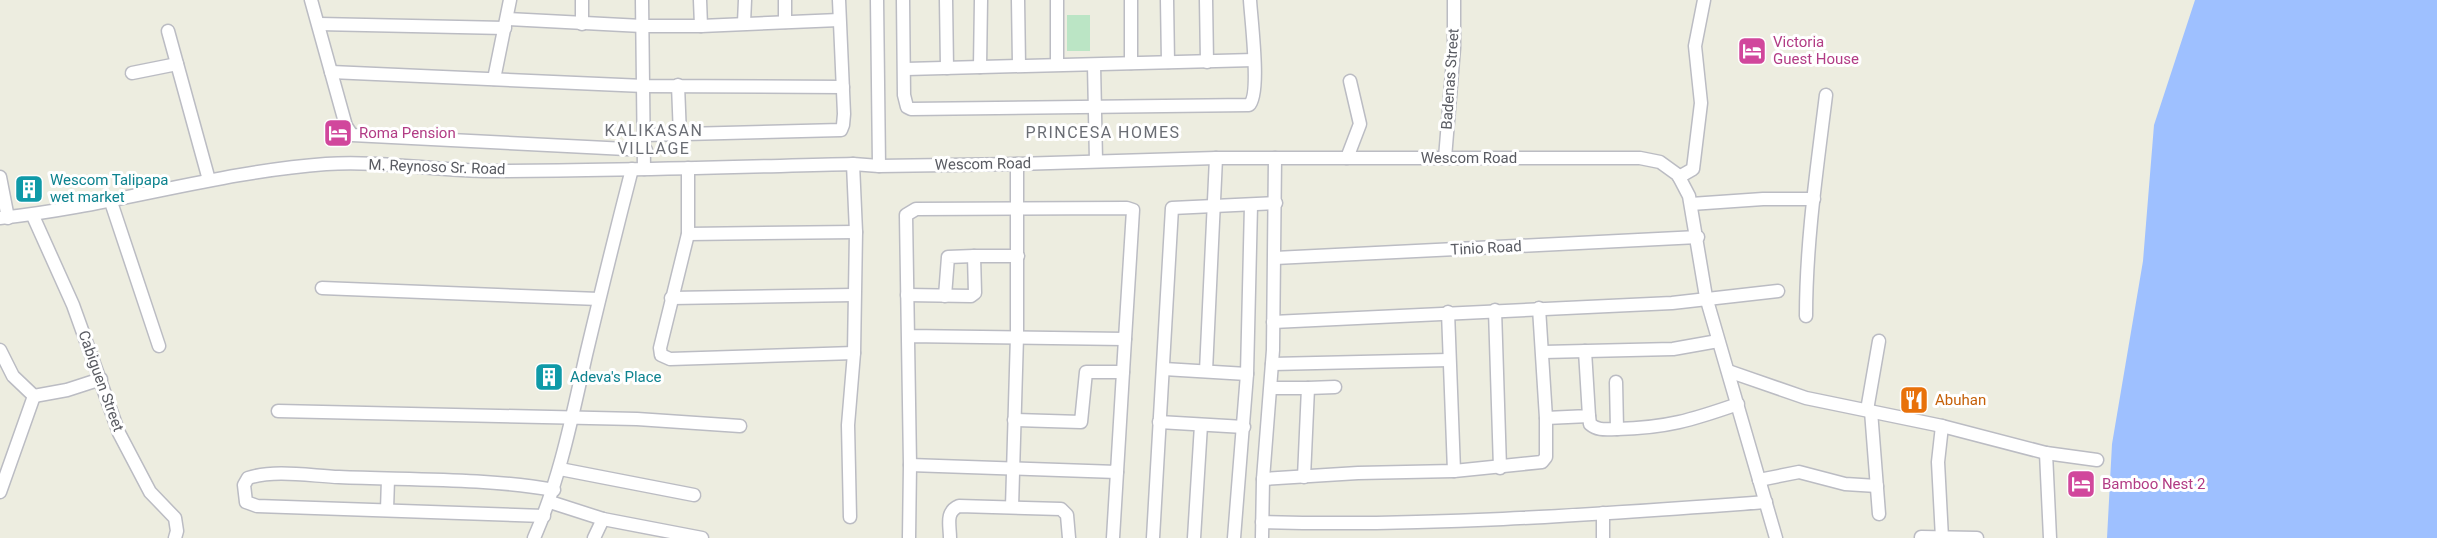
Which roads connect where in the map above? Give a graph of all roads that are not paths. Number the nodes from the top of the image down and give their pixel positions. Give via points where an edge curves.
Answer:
1 (312, 0) edge
2 (510, 0) edge
3 (582, 0) edge
4 (642, 0) edge
5 (700, 0) edge
6 (745, 0) edge
7 (785, 0) edge
8 (839, 0) edge
9 (877, 0) edge
10 (903, 0) edge
11 (946, 0) edge
12 (981, 0) edge
13 (1018, 0) edge
14 (1056, 0) edge
15 (1131, 0) edge
16 (1167, 0) edge
17 (1206, 0) edge
18 (1250, 0) edge
19 (1454, 0) edge
20 (1704, 0) edge
21 (839, 20) junction
22 (784, 22) junction
23 (506, 23) junction
24 (744, 23) junction
25 (319, 24) junction
26 (582, 24) junction
27 (642, 26) junction
28 (701, 26) junction
29 (168, 31) dead end
30 (1254, 60) junction
31 (1168, 62) junction
32 (1207, 62) junction
33 (1131, 63) junction
34 (177, 64) junction
35 (1057, 64) junction
36 (1095, 64) junction
37 (1019, 65) junction
38 (980, 67) junction
39 (947, 68) junction
40 (906, 69) junction
41 (331, 72) junction
42 (132, 73) dead end
43 (494, 79) junction
44 (1350, 81) dead end
45 (678, 85) junction
46 (644, 86) junction
47 (843, 87) junction
48 (1826, 95) dead end
49 (1095, 108) junction
50 (645, 135) junction
51 (680, 136) junction
52 (646, 150) junction
53 (1216, 158) junction
54 (1275, 158) junction
55 (1347, 158) junction
56 (1445, 158) junction
57 (1096, 161) junction
58 (853, 164) junction
59 (1017, 164) junction
60 (879, 166) junction
61 (688, 168) junction
62 (638, 169) junction
63 (0, 177) edge
64 (1679, 177) junction
65 (209, 180) junction
66 (110, 199) junction
67 (1814, 199) junction
68 (1276, 203) junction
69 (1691, 204) junction
70 (1251, 205) junction
71 (1212, 207) junction
72 (1018, 208) junction
73 (33, 216) junction
74 (4, 218) edge
75 (856, 232) junction
76 (688, 234) junction
77 (1698, 237) junction
78 (974, 256) junction
79 (1017, 256) junction
80 (1275, 258) junction
81 (322, 288) dead end
82 (1778, 291) dead end
83 (854, 295) junction
84 (907, 295) junction
85 (945, 296) junction
86 (1706, 297) junction
87 (671, 298) junction
88 (599, 299) junction
89 (1539, 308) junction
90 (1495, 310) junction
91 (1448, 312) junction
92 (1806, 316) dead end
93 (1273, 322) junction
94 (908, 336) junction
95 (1017, 336) junction
96 (1125, 339) junction
97 (1718, 341) junction
98 (1879, 341) dead end
99 (159, 346) dead end
100 (0, 351) edge
101 (1585, 351) junction
102 (1542, 352) junction
103 (854, 353) junction
104 (1449, 360) junction
105 (1272, 364) junction
106 (1164, 369) junction
107 (1206, 371) junction
108 (1728, 371) junction
109 (1123, 372) junction
110 (1247, 374) junction
111 (101, 379) junction
112 (1616, 382) dead end
113 (1335, 387) dead end
114 (1271, 388) junction
115 (1308, 388) junction
116 (34, 396) junction
117 (1738, 404) junction
118 (1869, 410) junction
119 (278, 411) dead end
120 (1589, 416) junction
121 (571, 417) junction
122 (1546, 418) junction
123 (1014, 420) junction
124 (1159, 422) junction
125 (1201, 425) junction
126 (740, 426) dead end
127 (1244, 426) junction
128 (1942, 426) junction
129 (1617, 429) junction
130 (2046, 453) junction
131 (2097, 460) dead end
132 (910, 465) junction
133 (1013, 468) junction
134 (1500, 468) junction
135 (560, 469) junction
136 (1454, 471) junction
137 (1117, 472) junction
138 (1304, 477) junction
139 (388, 479) junction
140 (1263, 479) junction
141 (1759, 480) junction
142 (1877, 486) junction
143 (0, 492) edge
144 (694, 495) dead end
145 (552, 496) junction
146 (1766, 502) junction
147 (1012, 507) junction
148 (387, 510) junction
149 (1603, 513) junction
150 (1879, 514) dead end
151 (544, 516) junction
152 (850, 517) dead end
153 (603, 519) junction
154 (1262, 522) junction
155 (1921, 537) edge
156 (175, 538) edge
157 (534, 538) edge
158 (594, 538) edge
159 (702, 538) edge
160 (909, 538) edge
161 (951, 538) edge
162 (1069, 538) edge
163 (1113, 538) edge
164 (1153, 538) edge
165 (1194, 538) edge
166 (1234, 538) edge
167 (1262, 538) edge
168 (1603, 538) edge
169 (1776, 538) edge
170 (1942, 538) edge
171 (1977, 538) edge
172 (2050, 538) edge

1 - 25 street
2 - 23 street
3 - 26 street
4 - 27 street
5 - 28 street
6 - 24 street
7 - 22 street
8 - 21 street
9 - 60 street
10 - 40 street
11 - 39 street
12 - 38 street
13 - 37 street
14 - 35 street
15 - 33 street
16 - 31 street
17 - 32 street
18 - 30 street
19 - 56 street, Badenas Street
20 - 64 street via 1695,46 1701,103 1696,157 1693,169
21 - 22 street
21 - 47 street
22 - 24 street
23 - 25 street
23 - 26 street
23 - 43 street
24 - 28 street
25 - 41 street
26 - 27 street
27 - 28 street
27 - 46 street
29 - 34 street
30 - 32 street
30 - 49 street via 1254,99 1249,105
31 - 32 street
31 - 33 street
33 - 36 street
34 - 42 street
34 - 65 street
35 - 36 street
35 - 37 street
36 - 49 street
37 - 38 street
38 - 39 street
39 - 40 street
40 - 49 street via 904,95 911,109
41 - 43 street
41 - 52 street via 352,135
43 - 46 street
44 - 55 street via 1360,124
45 - 46 street
45 - 47 street
45 - 51 street
46 - 50 street
47 - 51 street via 843,125 836,132
48 - 67 street
49 - 57 street
50 - 51 street
50 - 52 street
52 - 62 street
53 - 54 street, Wescom Road
53 - 57 street, Wescom Road
53 - 71 street
54 - 55 street, Wescom Road
54 - 68 street
55 - 56 street, Wescom Road
56 - 64 street, Wescom Road via 1640,158 1660,162
57 - 59 street, Wescom Road
58 - 60 street, M. Reynoso Sr. Road
58 - 61 street, M. Reynoso Sr. Road
58 - 75 street
59 - 60 street, Wescom Road
59 - 72 street
61 - 62 street, M. Reynoso Sr. Road
61 - 76 street
62 - 65 street, M. Reynoso Sr. Road via 456,170 345,163
62 - 88 street
63 - 74 street
64 - 69 street
65 - 66 street, M. Reynoso Sr. Road
66 - 73 street, M. Reynoso Sr. Road
66 - 99 street
67 - 69 street
67 - 92 street
68 - 70 street
68 - 80 street
69 - 77 street
70 - 71 street
70 - 110 street
71 - 106 street via 1172,208
71 - 107 street
72 - 79 street
72 - 84 street via 908,212
72 - 96 street via 1132,209
73 - 74 street, M. Reynoso Sr. Road
73 - 111 street, Cabiguen Street
75 - 76 street
75 - 83 street
76 - 87 street
77 - 80 street, Tinio Road
77 - 86 street
78 - 79 street
78 - 85 street via 948,257
78 - 85 street via 975,293
79 - 95 street
80 - 93 street
81 - 88 street
82 - 86 street
83 - 87 street
83 - 103 street
84 - 85 street
84 - 94 street
86 - 89 street via 1672,303
86 - 97 street
87 - 103 street via 660,348 661,355 670,359
88 - 121 street
89 - 90 street
89 - 102 street
90 - 91 street
90 - 134 street
91 - 93 street
91 - 104 street
93 - 105 street
94 - 95 street
94 - 132 street
95 - 96 street
95 - 123 street
96 - 109 street
97 - 101 street via 1673,349
97 - 108 street
98 - 118 street
100 - 116 street via 13,376
101 - 102 street
101 - 120 street
102 - 122 street
103 - 152 street via 848,425
104 - 105 street
104 - 136 street
105 - 114 street
106 - 107 street
106 - 124 street
107 - 110 street
108 - 117 street
108 - 118 street via 1806,398
109 - 123 street via 1086,372 1081,422
109 - 137 street
110 - 127 street
111 - 116 street
111 - 156 street, Cabiguen Street via 130,455 150,492 175,518
112 - 129 street
113 - 115 street
114 - 115 street
114 - 140 street
115 - 138 street
116 - 143 street
117 - 129 street via 1666,426
117 - 141 street
118 - 128 street
118 - 142 street
119 - 121 street
120 - 122 street
120 - 129 street via 1595,428
121 - 126 street
121 - 135 street
122 - 134 street via 1544,461
123 - 133 street
124 - 125 street
124 - 164 street
125 - 127 street
125 - 165 street
127 - 166 street
128 - 130 street
128 - 170 street via 1938,462
130 - 131 street
130 - 172 street
132 - 133 street
132 - 160 street
133 - 137 street
133 - 147 street
134 - 136 street
135 - 144 street
135 - 145 street
136 - 138 street
137 - 163 street
138 - 140 street
139 - 145 street via 514,485
139 - 148 street
139 - 148 street via 256,475 244,485 246,502 257,506
140 - 154 street
141 - 142 street via 1798,472 1845,484
141 - 146 street
142 - 150 street
145 - 151 street
145 - 153 street
146 - 149 street
146 - 169 street
147 - 161 street via 955,508 949,514
147 - 162 street via 1061,509 1068,515
148 - 151 street
149 - 154 street via 1360,523
149 - 168 street
151 - 157 street
153 - 158 street
153 - 159 street
154 - 167 street
155 - 170 street
170 - 171 street

